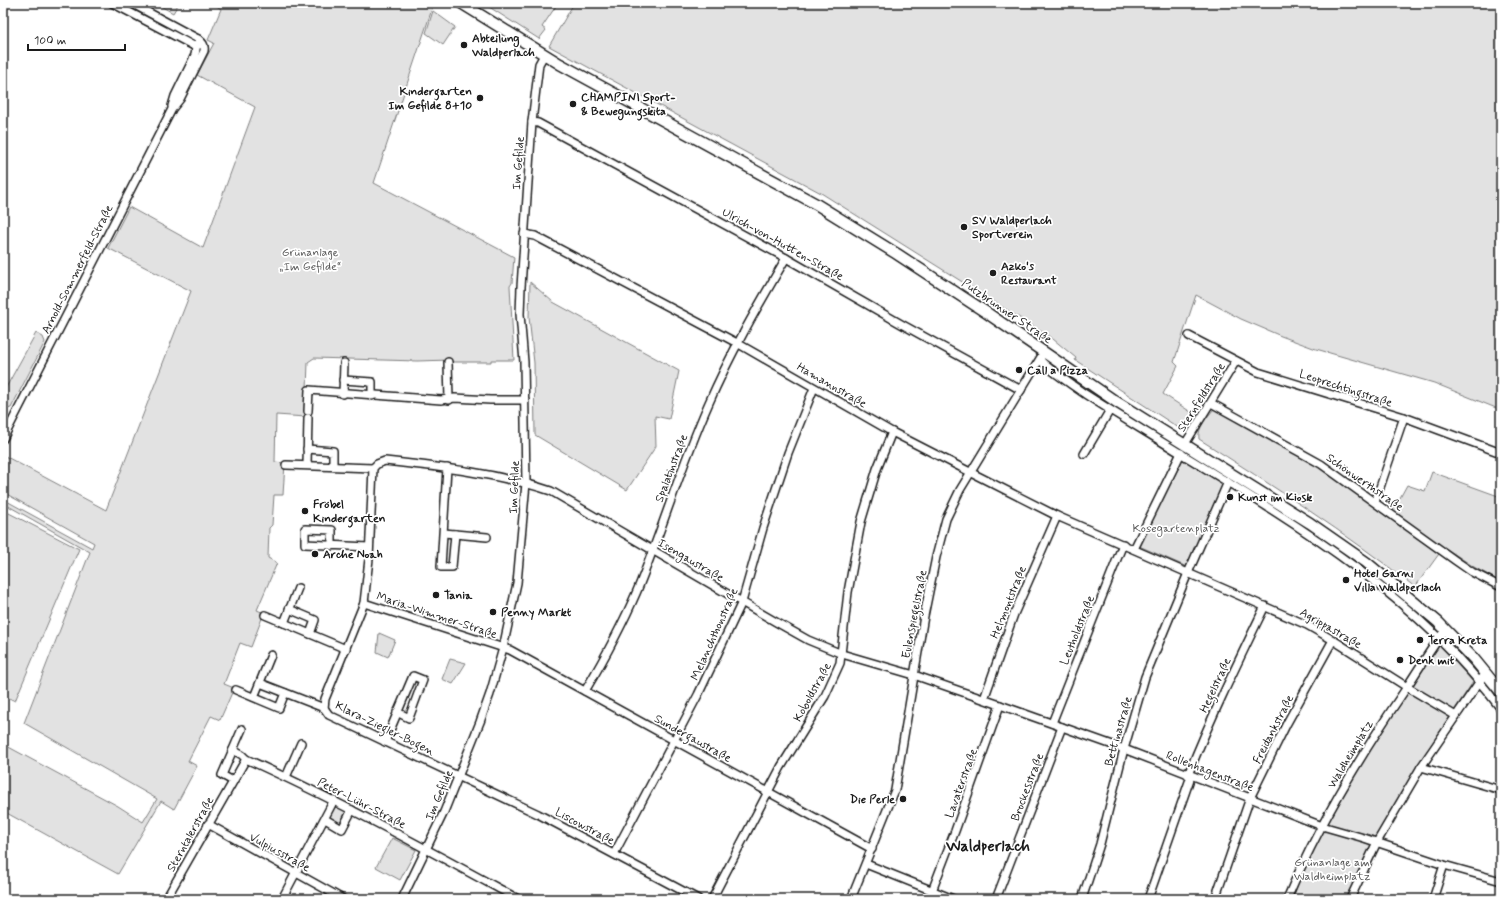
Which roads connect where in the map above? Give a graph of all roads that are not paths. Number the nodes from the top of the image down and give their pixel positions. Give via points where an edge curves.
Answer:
1 (112, 3) edge
2 (130, 3) edge
3 (461, 3) edge
4 (198, 39) junction
5 (194, 46) junction
6 (544, 55) junction
7 (172, 109) junction
8 (532, 122) junction
9 (524, 234) junction
10 (786, 258) junction
11 (1189, 336) dead end
12 (737, 343) junction
13 (1042, 356) junction
14 (1236, 361) junction
15 (448, 362) dead end
16 (344, 363) dead end
17 (343, 380) junction
18 (814, 388) junction
19 (1021, 390) junction
20 (343, 394) junction
21 (372, 396) junction
22 (449, 400) junction
23 (525, 400) junction
24 (1211, 403) junction
25 (1110, 410) junction
26 (1404, 417) junction
27 (892, 432) junction
28 (3, 439) edge
29 (1183, 448) junction
30 (307, 449) junction
31 (1501, 452) edge
32 (1084, 454) dead end
33 (286, 464) dead end
34 (307, 465) junction
35 (333, 466) junction
36 (373, 468) junction
37 (447, 468) junction
38 (970, 472) junction
39 (1228, 482) junction
40 (526, 483) junction
41 (1375, 502) junction
42 (1057, 516) junction
43 (444, 533) junction
44 (455, 534) junction
45 (487, 538) dead end
46 (1123, 544) junction
47 (332, 546) dead end
48 (369, 547) junction
49 (1134, 549) junction
50 (653, 550) junction
51 (1188, 573) junction
52 (1501, 587) edge
53 (298, 588) dead end
54 (742, 602) junction
55 (364, 603) junction
56 (1265, 606) junction
57 (289, 609) junction
58 (265, 615) dead end
59 (284, 623) junction
60 (1443, 633) junction
61 (310, 634) junction
62 (1333, 640) junction
63 (503, 648) junction
64 (346, 649) junction
65 (842, 654) junction
66 (271, 656) dead end
67 (914, 675) junction
68 (1483, 678) junction
69 (260, 683) junction
70 (1407, 687) junction
71 (236, 690) dead end
72 (585, 691) junction
73 (1501, 692) edge
74 (285, 693) junction
75 (254, 697) junction
76 (984, 699) junction
77 (1000, 705) junction
78 (324, 708) junction
79 (1501, 709) edge
80 (397, 712) junction
81 (1456, 716) junction
82 (1052, 723) junction
83 (1062, 727) junction
84 (242, 729) dead end
85 (675, 740) junction
86 (301, 742) dead end
87 (385, 742) junction
88 (1124, 749) junction
89 (233, 750) junction
90 (246, 759) junction
91 (1421, 767) junction
92 (1189, 775) junction
93 (459, 776) junction
94 (286, 777) junction
95 (233, 781) junction
96 (1501, 790) edge
97 (767, 792) junction
98 (1250, 798) junction
99 (334, 800) junction
100 (352, 810) junction
101 (325, 819) junction
102 (208, 824) junction
103 (1322, 826) junction
104 (1377, 842) junction
105 (427, 849) junction
106 (872, 849) junction
107 (614, 854) junction
108 (866, 864) junction
109 (1444, 865) junction
110 (296, 874) junction
111 (1501, 881) edge
112 (932, 891) junction
113 (168, 898) edge
114 (282, 899) edge
115 (343, 899) edge
116 (402, 899) edge
117 (518, 899) edge
118 (698, 899) edge
119 (712, 899) edge
120 (851, 899) edge
121 (954, 899) edge
122 (996, 899) edge
123 (1082, 899) edge
124 (1148, 899) edge
125 (1215, 899) edge
126 (1287, 899) edge
127 (1350, 899) edge
128 (1433, 899) edge

1 - 5 street
2 - 4 street
3 - 6 main road, Putzbrunner Straße
4 - 5 street, Arnold-Sommerfeld-Straße via 199,45
4 - 7 street, Arnold-Sommerfeld-Straße via 205,47 204,51 180,99
5 - 7 street, Arnold-Sommerfeld-Straße via 195,56 175,96
6 - 8 street, Im Gefilde via 539,64
6 - 13 main road, Putzbrunner Straße via 816,204 897,254
7 - 28 street, Arnold-Sommerfeld-Straße
8 - 9 street, Im Gefilde
8 - 10 street, Ulrich-von-Hutten-Straße via 545,126
9 - 12 street, Hamannstraße via 535,236
9 - 23 street, Im Gefilde via 520,314
10 - 12 street, Spalatinstraße
10 - 19 street, Ulrich-von-Hutten-Straße
11 - 14 street, Leoprechtingstraße
12 - 18 street, Hamannstraße
12 - 50 street, Spalatinstraße via 708,403
13 - 19 street, Eulenspiegelstraße
13 - 25 street, Putzbrunner Straße via 1046,367
13 - 29 main road, Putzbrunner Straße via 1115,401
14 - 24 street, Sternfeldstraße
14 - 26 street, Leoprechtingstraße via 1258,372
15 - 22 street
16 - 17 street
17 - 20 street
17 - 21 street via 372,382
18 - 27 street, Hamannstraße
18 - 54 street, Melanchthonstraße via 788,453
19 - 38 street, Eulenspiegelstraße
20 - 21 street
20 - 30 street via 309,390
21 - 22 street
22 - 23 street
23 - 40 street, Im Gefilde
24 - 29 street, Sternfeldstraße
24 - 41 street, Schönwerthstraße via 1321,464
25 - 29 street, Putzbrunner Straße
25 - 32 street
26 - 31 street, Leoprechtingstraße
26 - 41 street
27 - 38 street, Hamannstraße
27 - 65 street, Koboldstraße via 877,469 861,522 848,592
29 - 39 street, Putzbrunner Straße
29 - 49 street
29 - 60 main road, Putzbrunner Straße via 1270,496 1343,545 1388,579
30 - 34 street
30 - 35 street via 333,451
33 - 34 street
34 - 35 street
35 - 36 street
36 - 37 street via 385,461
36 - 48 street, Klara-Ziegler-Bogen
37 - 40 street, Isengaustraße
37 - 43 street
38 - 42 street, Hamannstraße
38 - 67 street, Eulenspiegelstraße via 946,519
39 - 51 street
39 - 60 street, Putzbrunner Straße via 1295,524
40 - 50 street, Isengaustraße via 551,491
40 - 63 street, Im Gefilde via 518,577
41 - 52 street, Schönwerthstraße via 1472,572
42 - 46 street, Hamannstraße
42 - 76 street, Helmontstraße via 1014,614
43 - 44 street
43 - 44 street via 441,567 452,568
44 - 45 street
46 - 49 street, Hamannstraße
46 - 82 street, Leutholdstraße
47 - 48 street
48 - 55 street, Klara-Ziegler-Bogen
49 - 51 street
50 - 54 street, Isengaustraße
50 - 72 street, Spalatinstraße via 631,606
51 - 56 street, Agrippastraße
51 - 88 street, Bettinastraße via 1145,677
53 - 57 street
54 - 65 street, Isengaustraße via 808,640
54 - 85 street, Melanchthonstraße
55 - 63 street, Maria-Wimmer-Straße
55 - 64 street, Klara-Ziegler-Bogen
56 - 62 street, Agrippastraße
56 - 92 street, Hegelstraße via 1222,695
57 - 59 street
57 - 61 street via 315,620
58 - 59 street
59 - 61 street
60 - 68 main road, Putzbrunner Straße
60 - 70 street, Waldheimplatz
61 - 64 street
62 - 70 street, Agrippastraße
62 - 98 street, Freidankstraße via 1287,723
63 - 72 street, Sundergaustraße
63 - 93 street, Im Gefilde via 490,694
64 - 78 street, Klara-Ziegler-Bogen via 325,699
65 - 67 street, Isengaustraße
65 - 97 street, Koboldstraße via 825,696
66 - 69 street
67 - 76 street, Rollenhagenstraße
67 - 106 street, Eulenspiegelstraße via 895,790
68 - 73 main road, Putzbrunner Straße
68 - 79 street, Putzbrunner Straße
68 - 81 street
69 - 74 street, Klara-Ziegler-Bogen
69 - 75 street
70 - 81 street, Agrippastraße
70 - 103 street, Waldheimplatz via 1371,739
71 - 75 street
72 - 85 street, Sundergaustraße
74 - 75 street via 279,708
74 - 78 street, Klara-Ziegler-Bogen
76 - 77 street, Rollenhagenstraße
77 - 82 street, Rollenhagenstraße
77 - 112 street, Lavaterstraße
78 - 87 street, Klara-Ziegler-Bogen via 329,715
80 - 80 street via 413,676 423,680 409,718
80 - 87 street
81 - 91 street
82 - 83 street, Rollenhagenstraße
83 - 88 street, Rollenhagenstraße
83 - 122 street, Brockesstraße
84 - 89 street
85 - 97 street, Sundergaustraße
85 - 107 street, Melanchthonstraße
86 - 94 street
87 - 93 street, Klara-Ziegler-Bogen
88 - 92 street, Rollenhagenstraße
88 - 123 street, Bettinastraße via 1100,844
89 - 90 street
89 - 95 street via 222,774
90 - 94 street, Peter-Lühr-Straße
90 - 95 street, Sterntalerstraße
91 - 96 street
91 - 104 street
92 - 98 street, Rollenhagenstraße
92 - 124 street, Hegelstraße
93 - 105 street, Im Gefilde
93 - 107 street, Liscowstraße
94 - 99 street, Peter-Lühr-Straße
95 - 102 street, Sterntalerstraße
97 - 106 street, Sundergaustraße
97 - 119 street, Koboldstraße
98 - 103 street, Rollenhagenstraße
98 - 125 street, Freidankstraße
99 - 100 street, Peter-Lühr-Straße
99 - 101 street
100 - 101 street via 342,829
100 - 105 street, Peter-Lühr-Straße
101 - 110 street
102 - 110 street, Vulpiusstraße
102 - 113 street, Sterntalerstraße
103 - 104 street, Rollenhagenstraße
103 - 126 street, Waldheimplatz
104 - 109 street, Rollenhagenstraße
104 - 127 street
105 - 116 street, Im Gefilde
105 - 117 street, Peter-Lühr-Straße
106 - 108 street, Eulenspiegelstraße
107 - 118 street, Liscowstraße
108 - 112 street
108 - 120 street, Eulenspiegelstraße
109 - 111 street, Rollenhagenstraße
109 - 128 street
110 - 114 street
110 - 115 street, Vulpiusstraße
112 - 121 street

